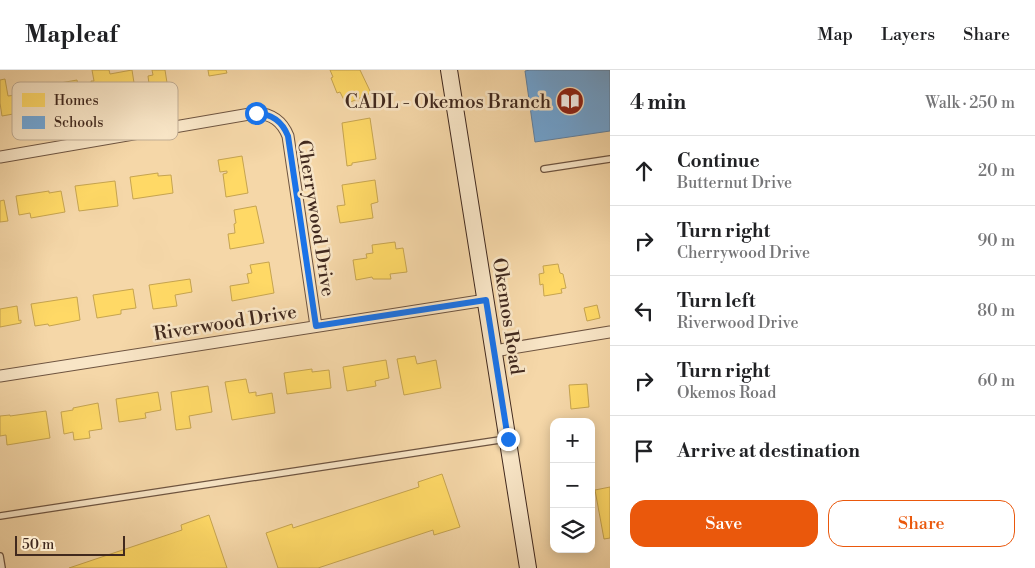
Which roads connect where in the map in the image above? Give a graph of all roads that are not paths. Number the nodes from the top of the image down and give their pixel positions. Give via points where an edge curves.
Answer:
1 (449, 70) edge
2 (178, 126) edge
3 (99, 140) edge
4 (0, 157) edge
5 (610, 159) edge
6 (544, 169) dead end
7 (486, 300) junction
8 (316, 326) junction
9 (610, 332) edge
10 (494, 351) junction
11 (0, 376) edge
12 (508, 439) junction
13 (0, 516) edge
14 (0, 556) edge
15 (2, 568) edge
16 (528, 568) edge

1 - 7 main road, Okemos Road
2 - 8 street, Cherrywood Drive via 256,113 270,115 285,128
3 - 4 street, Cherrywood Drive
5 - 6 lane
7 - 8 street, Riverwood Drive
7 - 10 main road, Okemos Road
8 - 11 street, Riverwood Drive
9 - 10 street
10 - 12 main road, Okemos Road
12 - 13 lane
12 - 16 main road, Okemos Road
14 - 15 lane

